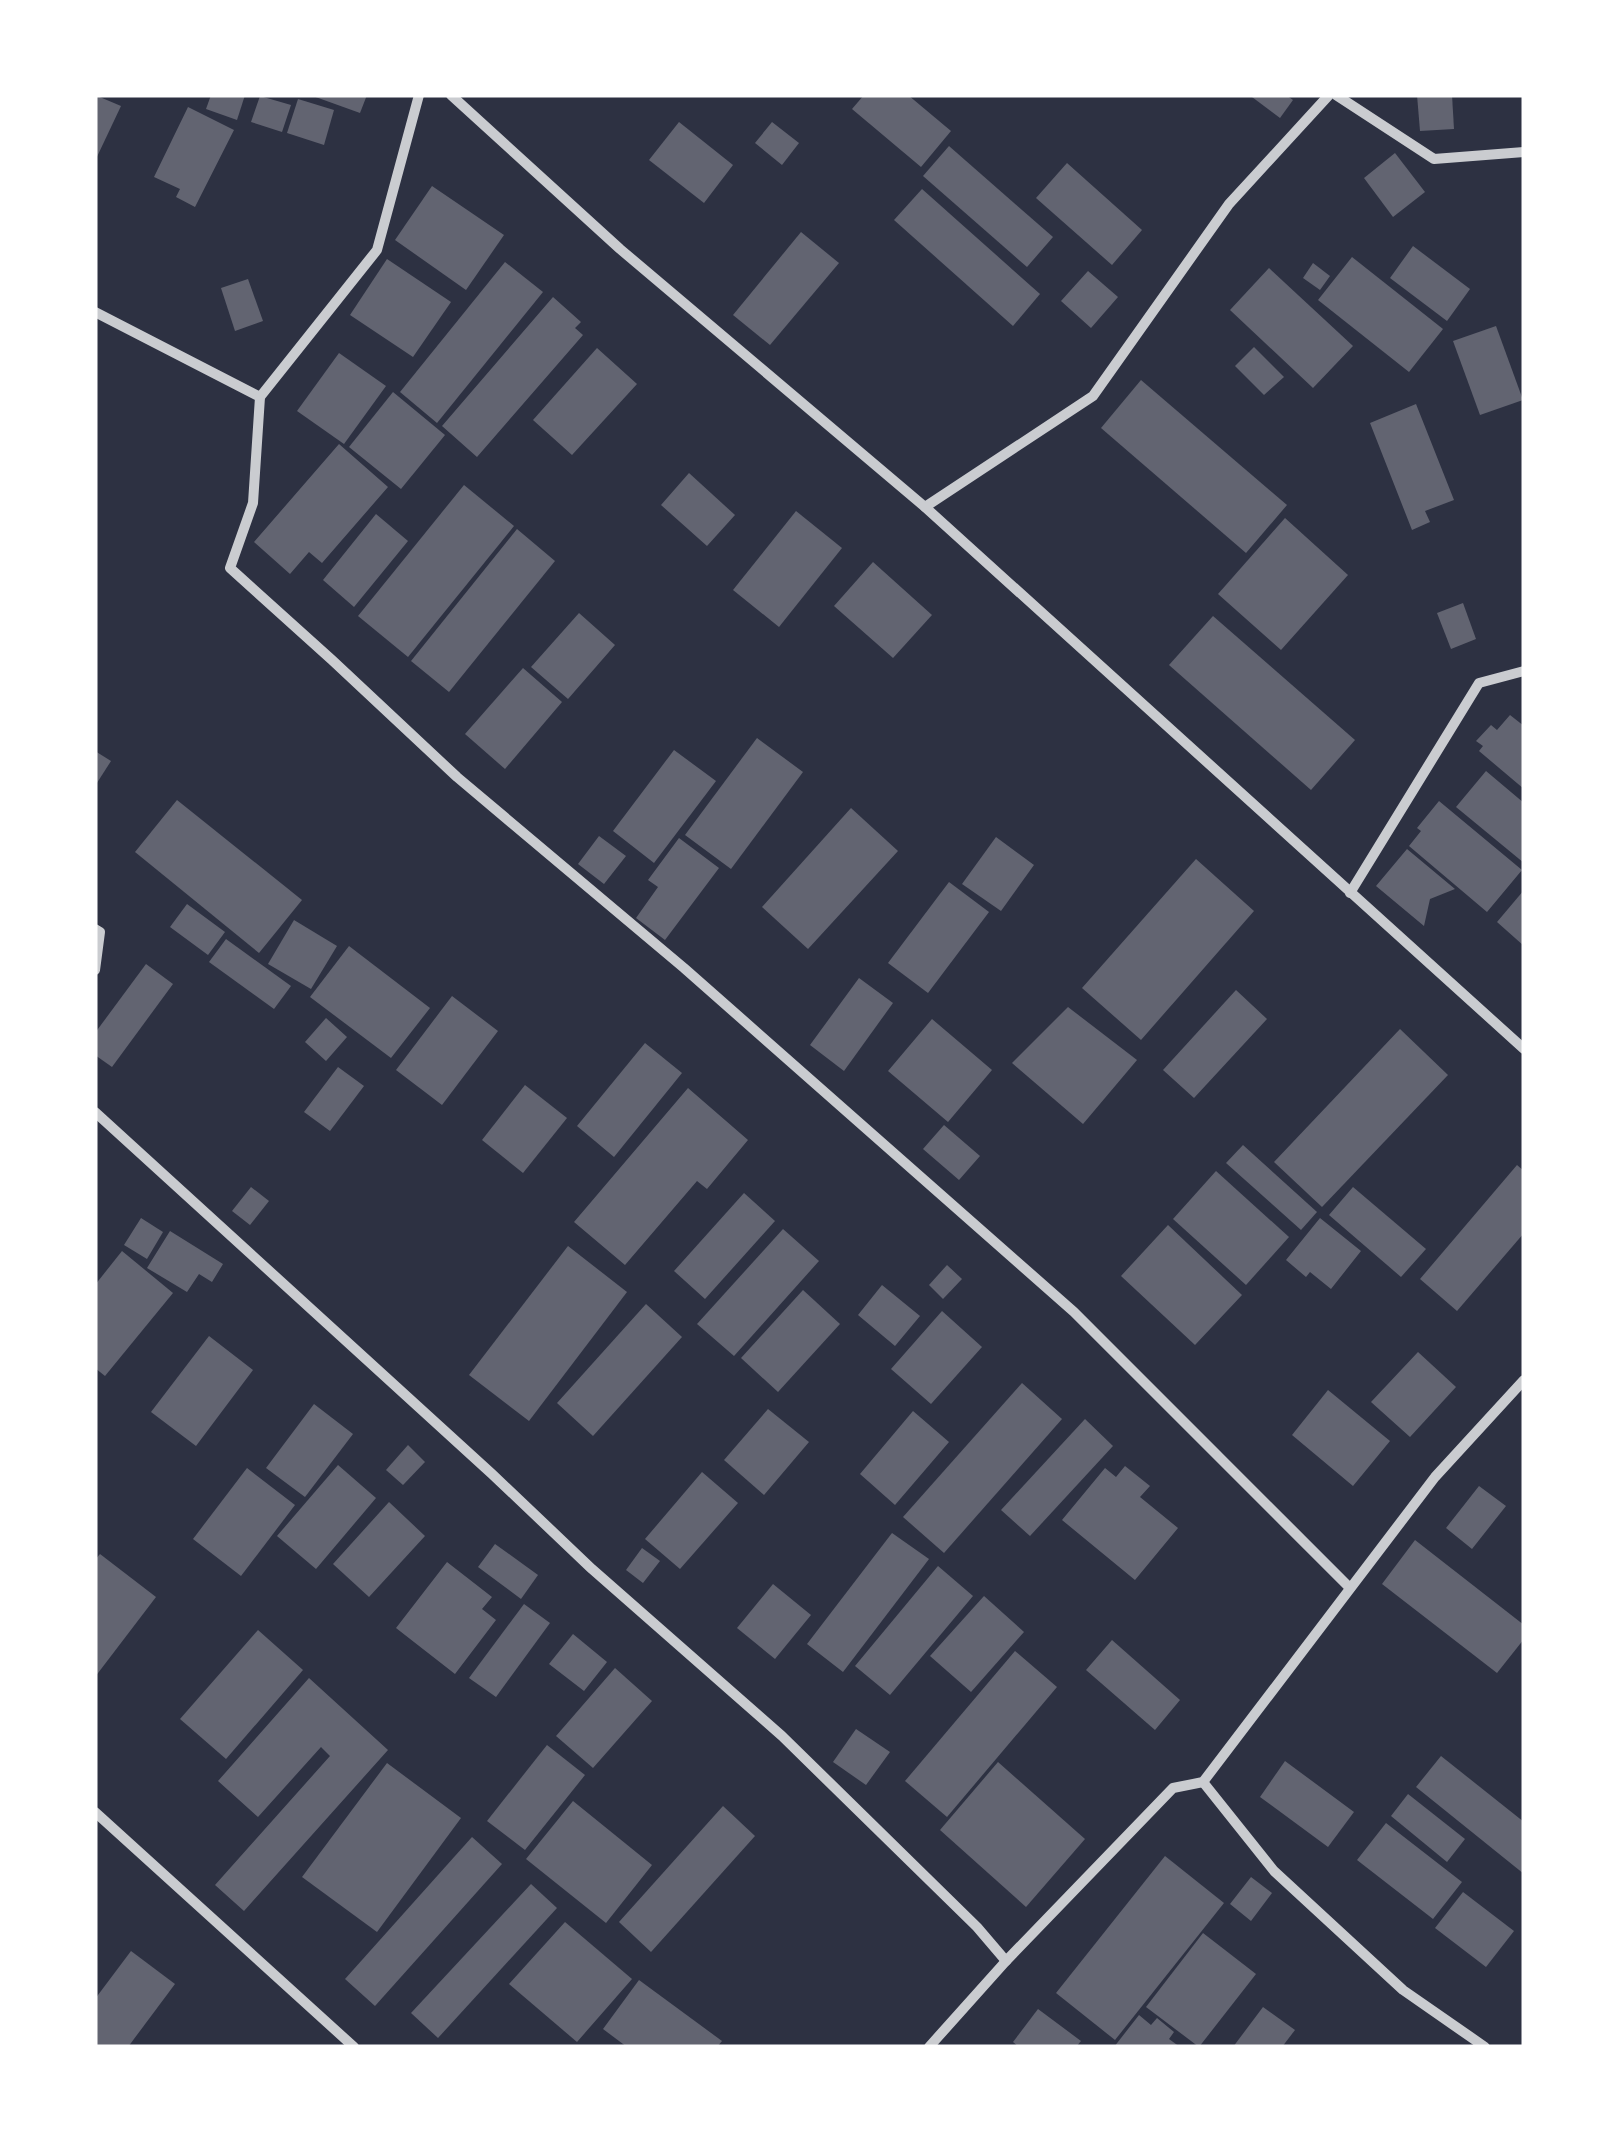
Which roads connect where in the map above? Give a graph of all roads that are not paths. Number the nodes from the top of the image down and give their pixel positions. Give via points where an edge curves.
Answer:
1 (419, 95) edge
2 (451, 95) edge
3 (1333, 95) edge
4 (1524, 152) edge
5 (95, 312) edge
6 (260, 397) junction
7 (926, 508) junction
8 (1524, 671) edge
9 (1350, 893) junction
10 (95, 928) edge
11 (95, 970) edge
12 (1524, 1049) edge
13 (95, 1112) edge
14 (1524, 1380) edge
15 (1350, 1588) junction
16 (1203, 1782) junction
17 (95, 1812) edge
18 (1006, 1962) junction
19 (354, 2047) edge
20 (928, 2047) edge
21 (1486, 2047) edge

1 - 6 street via 377,250
2 - 7 street via 620,249
3 - 4 street via 1434,159
3 - 7 street via 1229,204 1092,396
5 - 6 street
6 - 15 street via 254,503 230,568 457,778 1074,1312
7 - 9 street
8 - 9 street via 1479,683
9 - 12 street
10 - 11 street
13 - 18 street via 782,1736
14 - 15 street via 1435,1477
15 - 16 street
16 - 18 street via 1172,1788
16 - 21 street via 1274,1870 1403,1990
17 - 19 street
18 - 20 street

